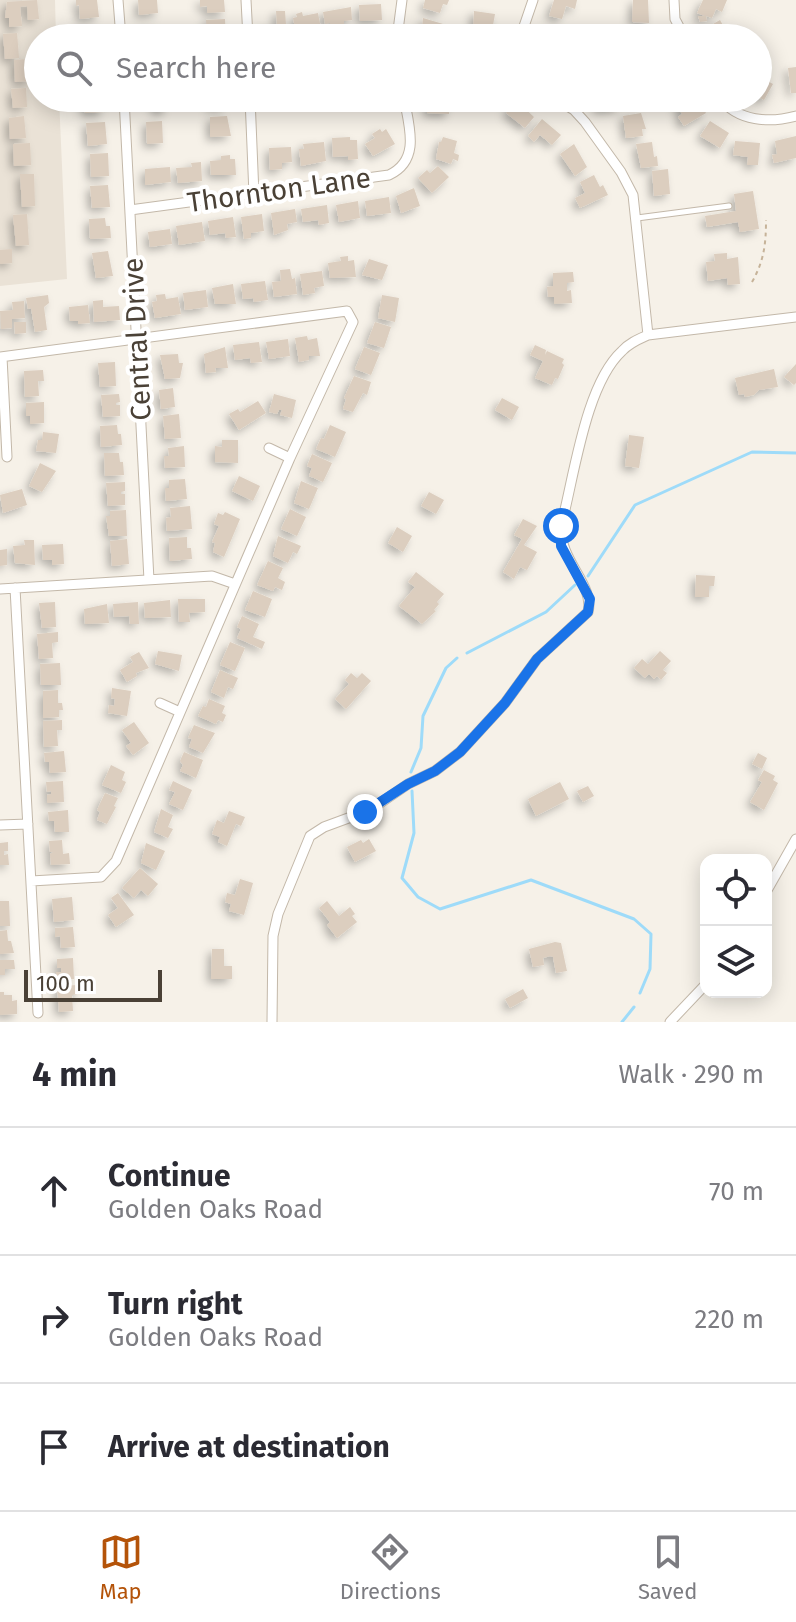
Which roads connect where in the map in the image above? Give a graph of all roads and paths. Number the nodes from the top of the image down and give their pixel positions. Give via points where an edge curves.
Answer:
1 (118, 0) edge
2 (246, 0) edge
3 (402, 0) edge
4 (533, 0) edge
5 (674, 0) edge
6 (120, 24) edge
7 (247, 24) edge
8 (399, 24) edge
9 (525, 24) edge
10 (678, 24) edge
11 (125, 112) edge
12 (251, 112) edge
13 (406, 112) edge
14 (576, 112) edge
15 (736, 112) edge
16 (796, 116) edge
17 (254, 195) junction
18 (729, 206) dead end
19 (130, 210) junction
20 (637, 218) junction
21 (766, 220) dead end
22 (752, 282) dead end
23 (796, 317) edge
24 (648, 335) junction
25 (137, 337) junction
26 (1, 357) edge
27 (269, 448) dead end
28 (7, 457) dead end
29 (290, 458) junction
30 (149, 580) junction
31 (235, 584) junction
32 (15, 588) junction
33 (0, 589) edge
34 (160, 703) dead end
35 (180, 712) junction
36 (28, 824) junction
37 (0, 825) edge
38 (796, 839) edge
39 (31, 881) junction
40 (772, 881) edge
41 (700, 990) edge
42 (38, 1013) dead end
43 (272, 1022) edge
44 (670, 1022) edge

1 - 6 street
2 - 7 street
3 - 8 street
4 - 9 street
5 - 10 street
11 - 19 street, Central Drive
12 - 17 street
13 - 17 street, Thornton Lane via 411,149 398,171
14 - 20 street via 633,195
15 - 16 street via 753,119
17 - 19 street, Thornton Lane
18 - 20 lane
19 - 25 street, Central Drive
20 - 24 street
21 - 22 path via 767,246
23 - 24 street
24 - 43 street via 622,350 598,388 561,526 561,546 590,599 588,612 537,659 460,752 370,810 310,836 273,936
25 - 26 street
25 - 29 street via 347,311 353,322 347,338
25 - 30 street, Central Drive
26 - 28 street
27 - 29 street
29 - 31 street
30 - 31 street via 212,576
30 - 32 street
31 - 35 street
32 - 33 street
32 - 36 street
34 - 35 street
35 - 39 street via 110,871 93,879
36 - 37 street
36 - 39 street
38 - 40 street
39 - 42 street
41 - 44 street

